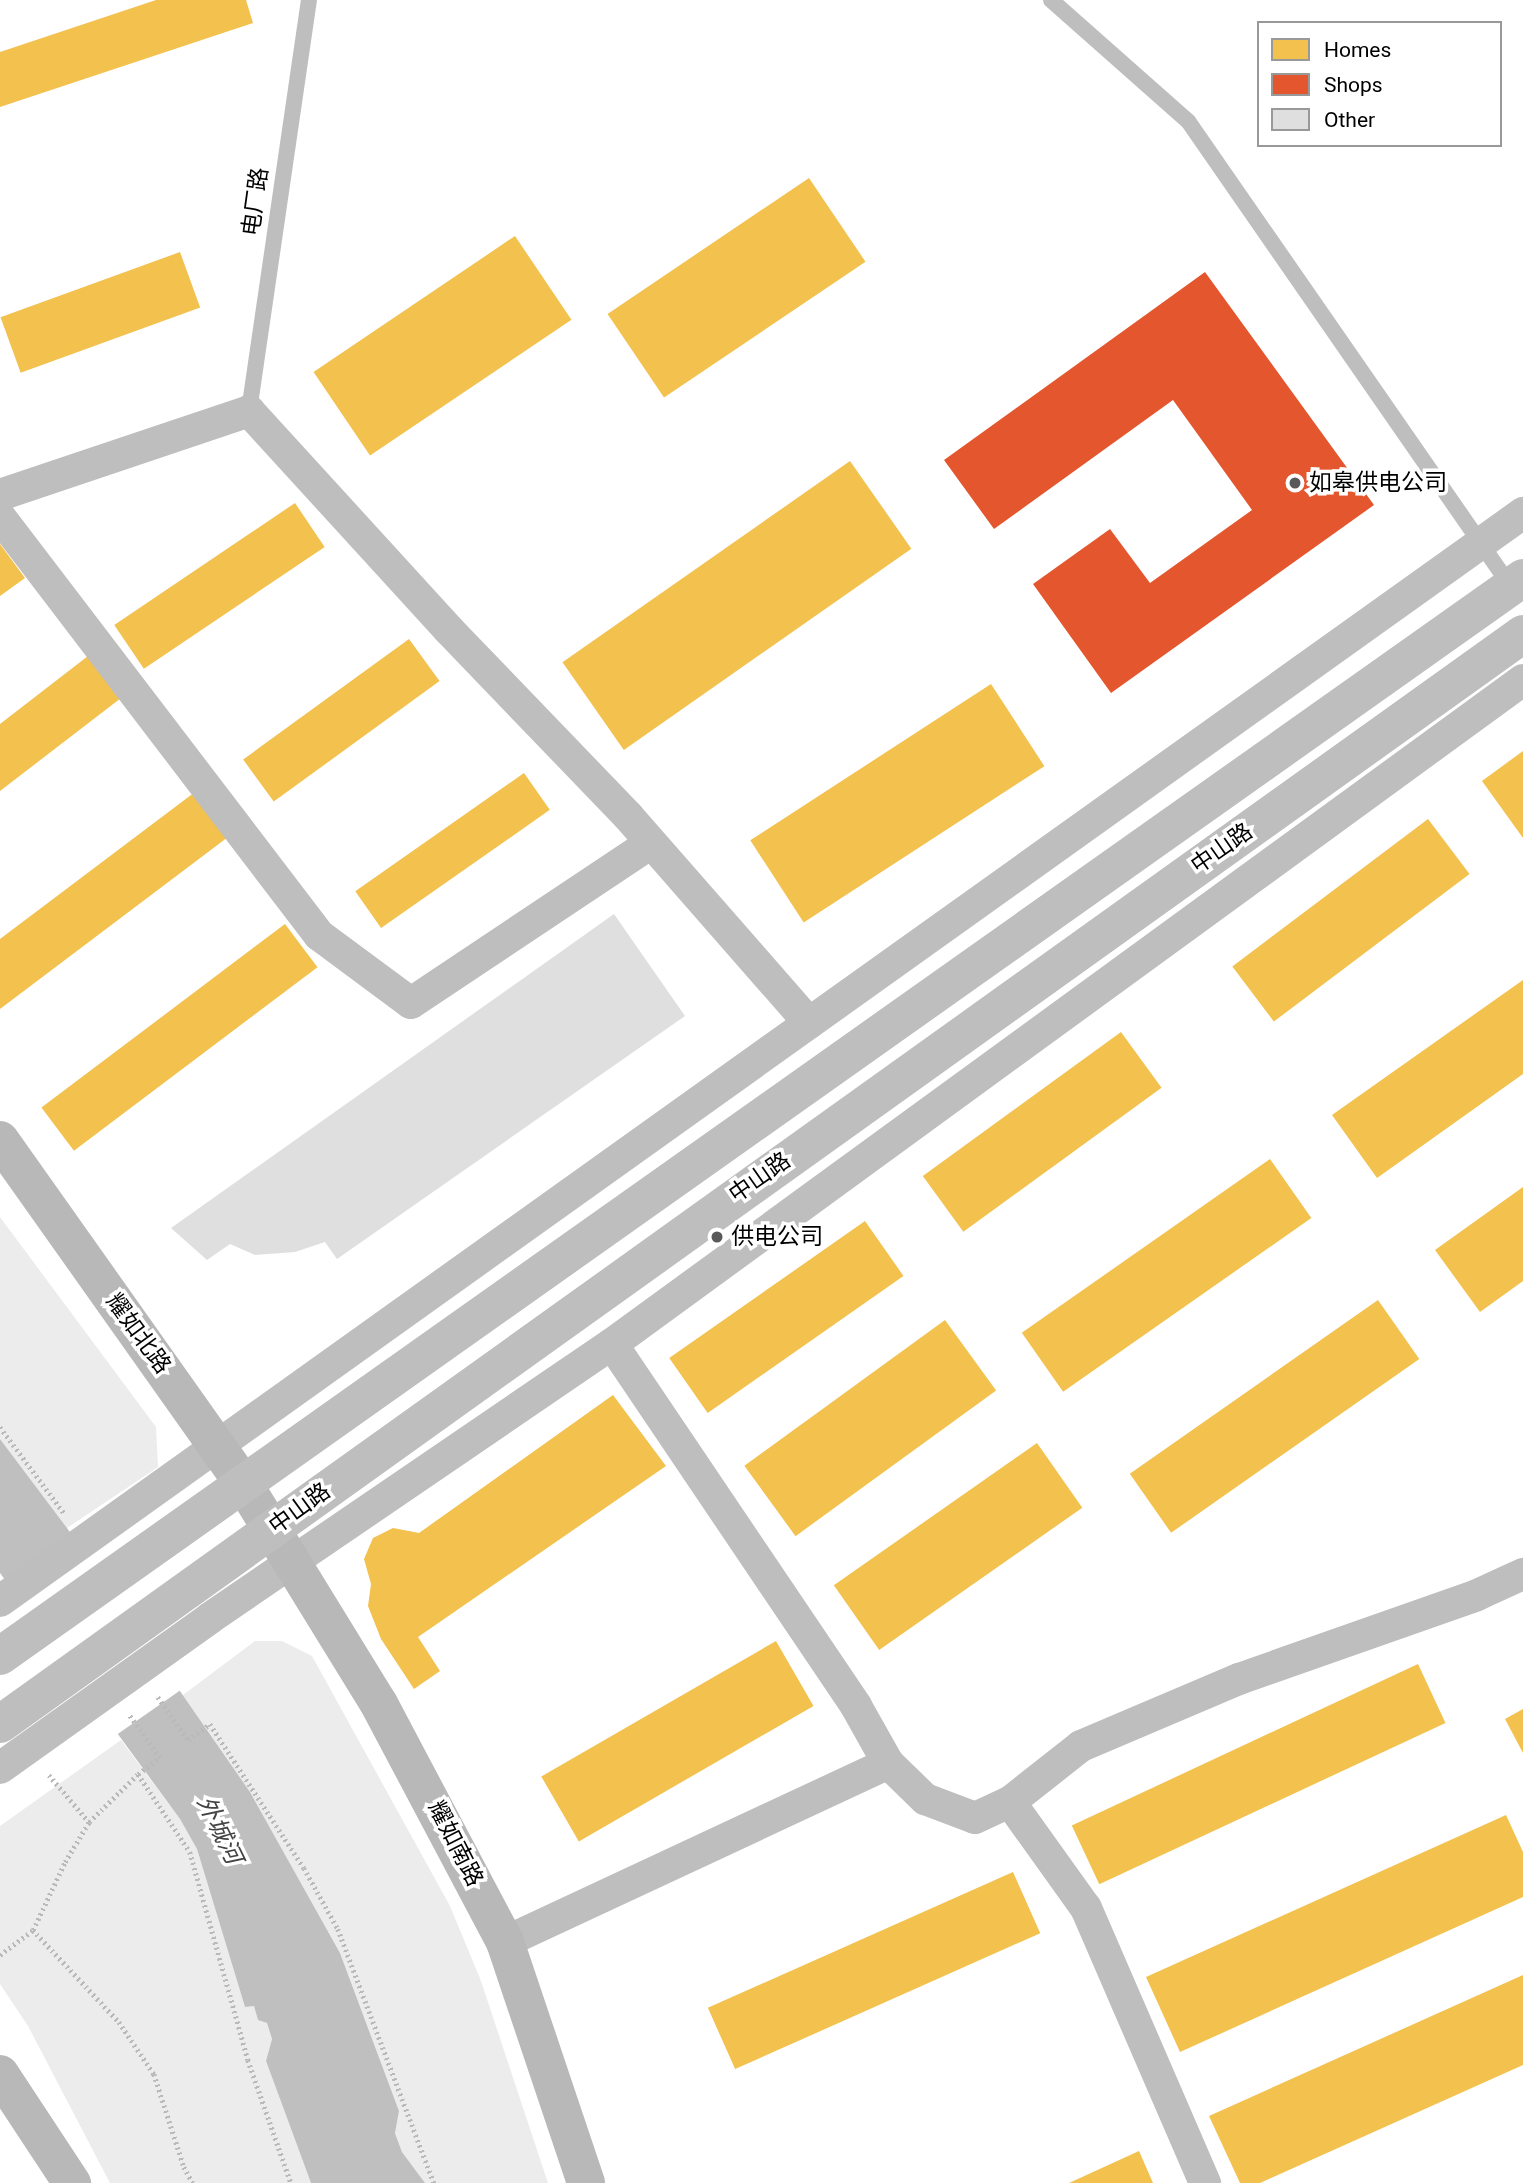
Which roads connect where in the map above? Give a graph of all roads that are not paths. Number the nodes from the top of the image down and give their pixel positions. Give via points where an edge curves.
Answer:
1 (309, 0) edge
2 (1051, 0) edge
3 (249, 411) junction
4 (0, 495) edge
5 (1523, 513) edge
6 (0, 517) edge
7 (1480, 544) junction
8 (1517, 582) edge
9 (1523, 634) edge
10 (1523, 680) edge
11 (649, 844) junction
12 (809, 1023) junction
13 (0, 1140) edge
14 (612, 1344) junction
15 (218, 1445) junction
16 (243, 1483) junction
17 (273, 1529) junction
18 (293, 1562) junction
19 (1523, 1574) edge
20 (0, 1601) edge
21 (199, 1603) junction
22 (0, 1656) edge
23 (11, 1731) edge
24 (888, 1763) junction
25 (0, 1768) edge
26 (1010, 1802) junction
27 (505, 1942) junction
28 (0, 2074) edge
29 (72, 2183) edge
30 (586, 2183) edge
31 (1205, 2183) edge

1 - 3 lane, 电厂路
2 - 7 lane via 1188,121
3 - 4 street
3 - 11 street via 449,631 628,816
5 - 7 street
6 - 11 street via 319,935 411,1003
7 - 8 lane
7 - 12 street
8 - 16 main road, 中山路
9 - 17 main road, 中山路
10 - 14 street
11 - 12 street
12 - 15 street
13 - 15 street, 耀如北路
14 - 18 street
14 - 24 street via 856,1706
15 - 16 street, 耀如北路
15 - 20 street
16 - 17 street, 耀如北路
16 - 22 main road, 中山路
17 - 18 street, 耀如南路
17 - 21 main road, 中山路
18 - 21 street
18 - 27 street, 耀如南路 via 379,1704
19 - 26 street via 1477,1595 1239,1679 1081,1746
21 - 23 main road, 中山路
23 - 25 street
24 - 26 street via 925,1799 975,1818
24 - 27 street
26 - 31 street via 1086,1908
27 - 30 street, 耀如南路
28 - 29 street

